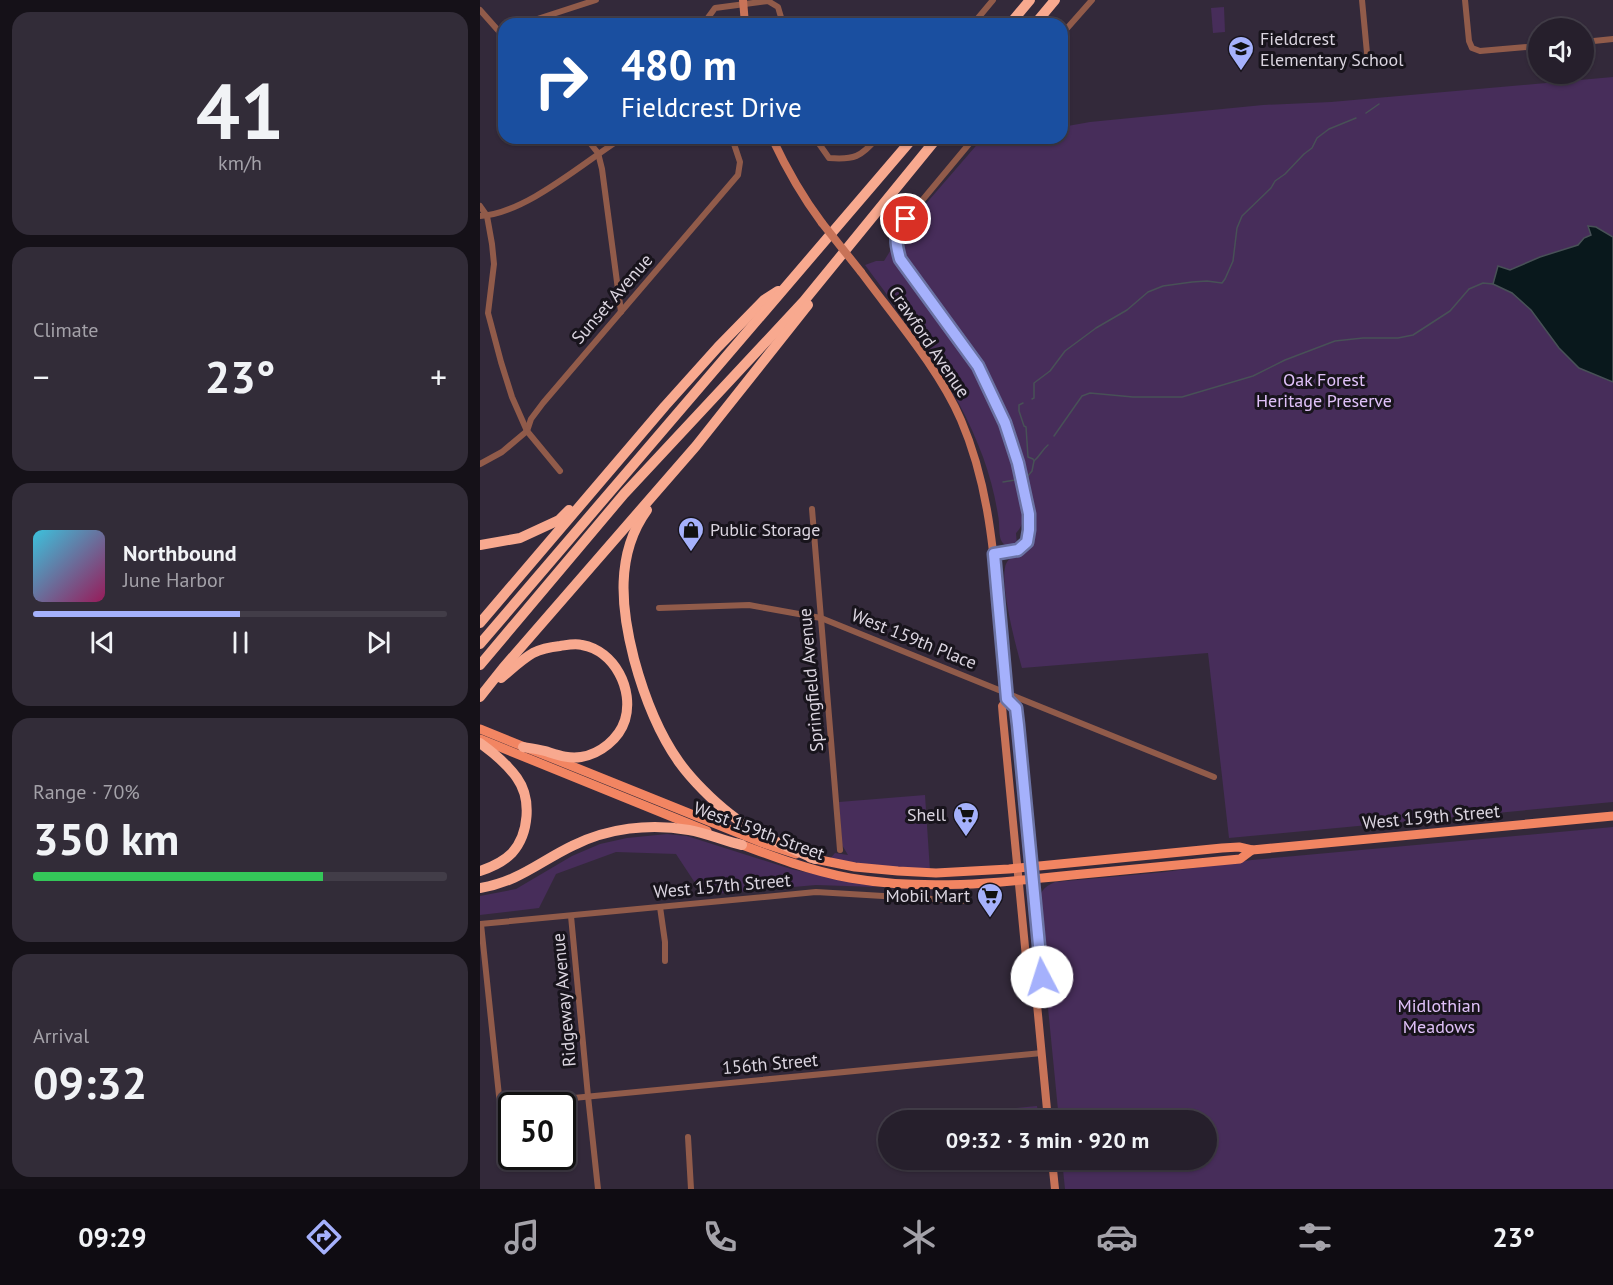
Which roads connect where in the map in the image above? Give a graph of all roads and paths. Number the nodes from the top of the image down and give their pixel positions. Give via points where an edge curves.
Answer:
1 (596, 0) edge
2 (993, 0) edge
3 (1030, 0) edge
4 (1055, 0) edge
5 (1092, 0) edge
6 (1362, 0) edge
7 (1465, 0) edge
8 (743, 2) edge
9 (480, 10) edge
10 (540, 18) edge
11 (708, 18) edge
12 (744, 18) edge
13 (781, 18) edge
14 (978, 18) edge
15 (1015, 18) edge
16 (1040, 18) edge
17 (1068, 27) edge
18 (498, 28) edge
19 (1613, 39) edge
20 (1594, 41) edge
21 (1528, 47) edge
22 (1367, 53) dead end
23 (591, 144) edge
24 (612, 144) edge
25 (734, 144) edge
26 (775, 144) edge
27 (819, 144) edge
28 (872, 144) edge
29 (908, 144) edge
30 (932, 144) edge
31 (969, 144) edge
32 (598, 153) junction
33 (480, 207) edge
34 (483, 216) edge
35 (826, 273) junction
36 (788, 284) junction
37 (621, 312) junction
38 (488, 313) junction
39 (480, 318) edge
40 (527, 431) junction
41 (480, 464) edge
42 (678, 466) junction
43 (613, 468) junction
44 (560, 471) dead end
45 (812, 508) dead end
46 (480, 545) edge
47 (994, 554) junction
48 (659, 608) dead end
49 (821, 618) junction
50 (480, 623) edge
51 (480, 644) edge
52 (480, 665) edge
53 (481, 696) edge
54 (1007, 696) junction
55 (480, 729) edge
56 (480, 741) edge
57 (523, 747) junction
58 (1214, 777) dead end
59 (1613, 816) edge
60 (742, 845) junction
61 (840, 849) dead end
62 (1252, 850) junction
63 (815, 859) junction
64 (1032, 866) junction
65 (1017, 868) junction
66 (480, 871) edge
67 (1034, 880) junction
68 (1019, 881) junction
69 (480, 888) edge
70 (967, 901) dead end
71 (660, 907) junction
72 (571, 916) junction
73 (480, 924) edge
74 (666, 961) dead end
75 (1035, 983) junction
76 (1042, 1053) junction
77 (499, 1092) edge
78 (588, 1096) junction
79 (576, 1097) edge
80 (1047, 1110) edge
81 (688, 1137) dead end
82 (1053, 1170) edge
83 (598, 1189) edge
84 (691, 1189) edge
85 (1055, 1189) edge

1 - 10 street
2 - 14 street
3 - 15 highway
4 - 16 highway
5 - 17 street
6 - 22 street
7 - 21 street via 1472,48 1480,51
8 - 11 street via 715,8
8 - 12 main road
8 - 13 street via 768,1 778,7
9 - 18 street
19 - 20 street
23 - 32 street
24 - 32 street
25 - 37 street, Sunset Avenue via 740,162 738,176
26 - 47 main road, Crawford Avenue, bridge via 801,195 941,383 960,418 984,495
27 - 28 street via 829,158 844,160 856,158
29 - 36 highway
30 - 35 highway
31 - 47 street via 900,227 896,238 900,259 978,366 1005,423 1018,463 1029,514 1027,542 1018,550
32 - 34 street via 553,186 507,211
32 - 37 street
33 - 34 street
34 - 38 street via 494,264
35 - 42 highway via 804,311
35 - 52 highway via 624,494
36 - 43 highway via 764,300 718,347
36 - 51 highway
37 - 40 street, Sunset Avenue via 543,403
38 - 39 street
38 - 40 street via 509,388
40 - 41 street, Sunset Avenue
40 - 44 street
42 - 53 highway
42 - 63 highway via 640,520 628,548 624,612 642,692 680,763 705,791 731,815
43 - 46 highway via 559,520 520,538
43 - 50 highway
45 - 49 street, Springfield Avenue
47 - 54 main road, Crawford Avenue
48 - 49 street, West 159th Place via 749,605
49 - 54 street, West 159th Place
49 - 61 street, Springfield Avenue
53 - 57 highway via 521,661 552,647 582,644 601,652 614,664 624,683 626,702 625,719 610,742 590,755 572,758
54 - 58 street, West 159th Place
54 - 64 main road, Crawford Avenue via 1016,708
54 - 65 main road, Crawford Avenue via 1002,706
55 - 57 main road, West 159th Street
56 - 60 main road, West 159th Street
56 - 66 highway via 519,780 527,811 524,832 513,852
57 - 63 main road, West 159th Street via 763,843
59 - 62 main road, West 159th Street
60 - 68 main road, West 159th Street via 818,871 869,881 943,885
60 - 69 highway via 691,831 639,827 590,838 514,879
62 - 64 main road, West 159th Street via 1222,848
62 - 67 main road, West 159th Street via 1240,859
63 - 65 main road, West 159th Street via 898,872
64 - 65 main road, West 159th Street
64 - 67 main road, Crawford Avenue
65 - 68 main road, Crawford Avenue
67 - 68 main road, West 159th Street
67 - 75 main road, Crawford Avenue via 1042,977
68 - 75 main road, Crawford Avenue via 1028,978
70 - 71 street, West 157th Street via 816,892
71 - 72 street, West 157th Street
71 - 74 street
72 - 73 street, West 157th Street
72 - 78 street, Ridgeway Avenue
73 - 77 street
75 - 76 main road, Crawford Avenue
76 - 78 street, 156th Street
76 - 80 main road, Crawford Avenue
78 - 79 street, 156th Street
78 - 83 street, Ridgeway Avenue
81 - 84 street
82 - 85 main road

